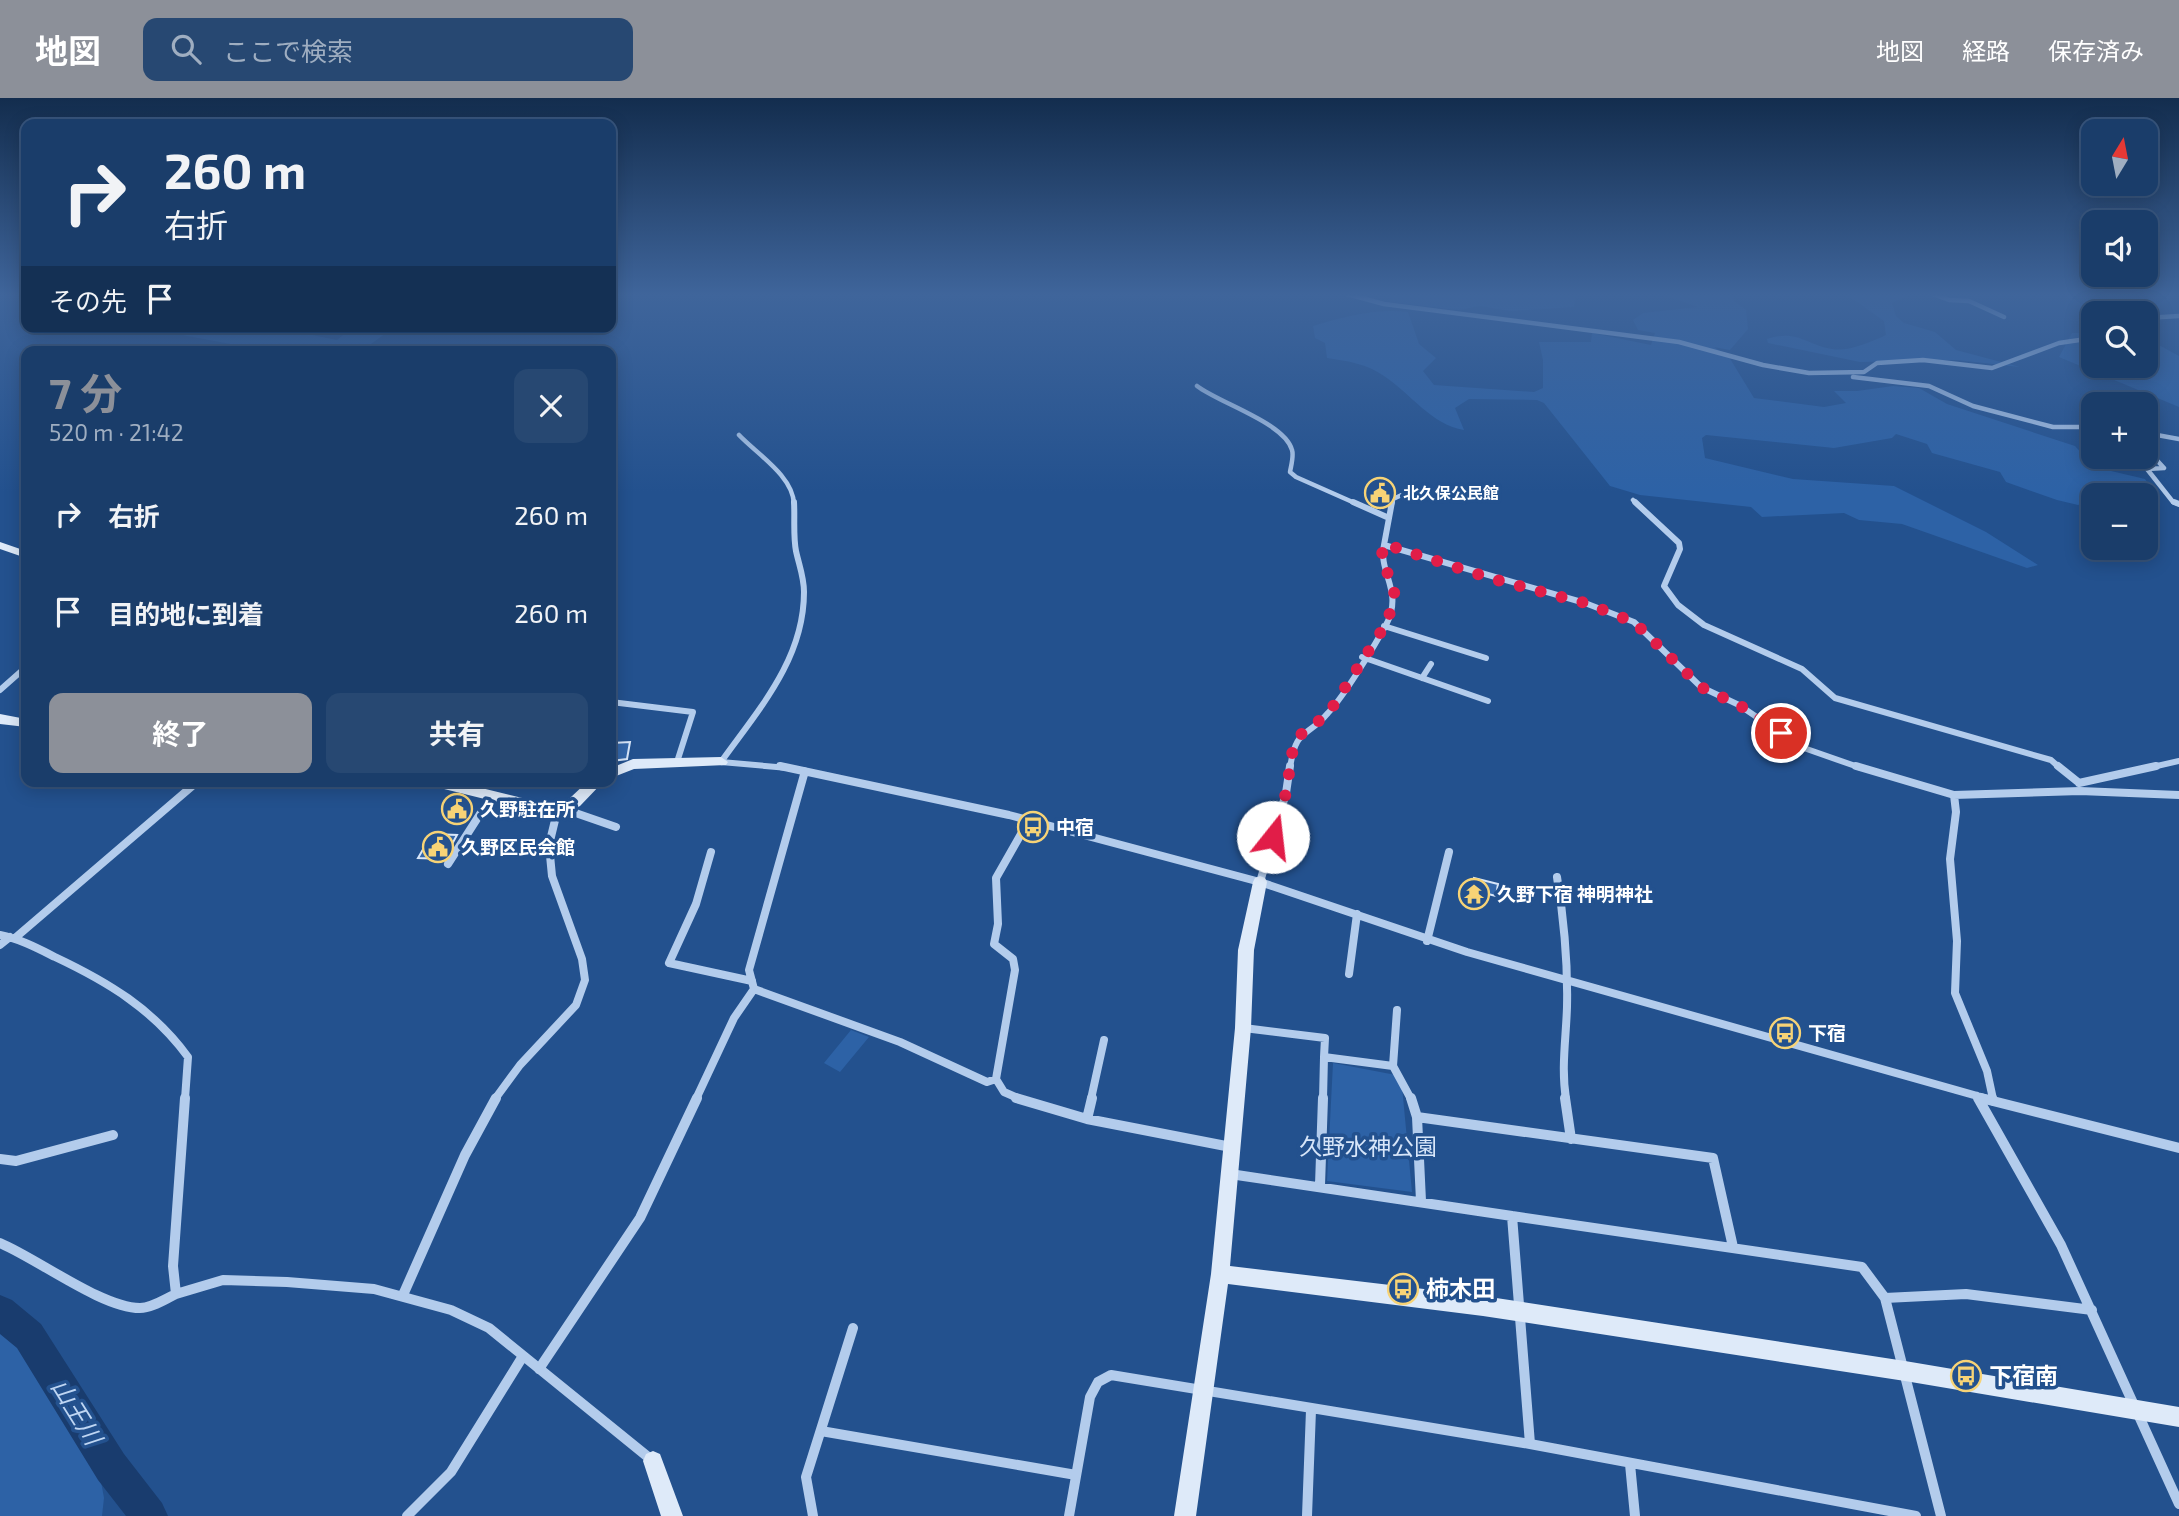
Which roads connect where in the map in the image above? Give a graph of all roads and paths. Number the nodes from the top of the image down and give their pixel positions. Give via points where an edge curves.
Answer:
1 (1745, 360) edge
2 (1920, 360) edge
3 (1924, 360) edge
4 (2013, 360) edge
5 (1831, 374) junction
6 (1197, 386) dead end
7 (2081, 427) edge
8 (739, 435) dead end
9 (2158, 436) edge
10 (2179, 439) edge
11 (2156, 469) edge
12 (1406, 493) dead end
13 (1633, 500) dead end
14 (2179, 504) edge
15 (1389, 518) junction
16 (1384, 544) junction
17 (0, 545) edge
18 (21, 553) edge
19 (1384, 626) junction
20 (1362, 657) junction
21 (1486, 658) dead end
22 (1431, 664) dead end
23 (21, 671) edge
24 (1422, 678) junction
25 (0, 690) edge
26 (1488, 701) dead end
27 (616, 703) edge
28 (0, 719) edge
29 (21, 722) edge
30 (2179, 761) edge
31 (677, 762) junction
32 (721, 762) junction
33 (616, 771) edge
34 (805, 771) junction
35 (2078, 782) junction
36 (191, 787) edge
37 (454, 787) edge
38 (590, 787) edge
39 (2080, 791) junction
40 (1954, 795) junction
41 (2179, 795) edge
42 (491, 797) junction
43 (561, 810) junction
44 (1029, 820) junction
45 (616, 827) dead end
46 (711, 852) dead end
47 (1449, 852) dead end
48 (448, 864) dead end
49 (1557, 877) dead end
50 (1260, 882) junction
51 (1357, 914) junction
52 (0, 935) edge
53 (13, 937) junction
54 (1427, 941) junction
55 (0, 945) edge
56 (1349, 974) dead end
57 (1567, 979) junction
58 (753, 985) junction
59 (1397, 1010) dead end
60 (1243, 1028) junction
61 (1104, 1040) dead end
62 (1324, 1057) junction
63 (1393, 1066) junction
64 (996, 1079) junction
65 (1977, 1096) junction
66 (1993, 1101) junction
67 (1417, 1117) junction
68 (1087, 1119) junction
69 (113, 1135) dead end
70 (1572, 1139) junction
71 (1231, 1147) junction
72 (2179, 1149) edge
73 (0, 1159) edge
74 (1229, 1174) junction
75 (1320, 1185) junction
76 (1421, 1201) junction
77 (1513, 1216) junction
78 (0, 1243) edge
79 (1733, 1247) junction
80 (1220, 1274) junction
81 (176, 1294) junction
82 (403, 1295) junction
83 (1885, 1298) junction
84 (2092, 1310) junction
85 (1520, 1312) junction
86 (853, 1328) dead end
87 (523, 1356) junction
88 (539, 1369) junction
89 (1905, 1371) junction
90 (1204, 1391) junction
91 (1311, 1410) junction
92 (2139, 1410) junction
93 (2179, 1418) edge
94 (821, 1431) junction
95 (1530, 1444) junction
96 (653, 1461) joint
97 (1630, 1464) junction
98 (1076, 1475) junction
99 (2179, 1504) edge
100 (407, 1516) edge
101 (672, 1516) edge
102 (813, 1516) edge
103 (1069, 1516) edge
104 (1185, 1516) edge
105 (1307, 1516) edge
106 (1635, 1516) edge
107 (1916, 1516) edge
108 (1941, 1516) edge

1 - 5 street
2 - 5 street via 1877,363 1864,373
3 - 4 street via 1992,368
5 - 7 street via 1929,386 1973,406 2053,427
6 - 15 street via 1285,438 1293,451 1290,472 1296,477
8 - 32 street via 789,483 794,494 804,611 786,670
9 - 10 street
11 - 14 street via 2147,470
12 - 15 street via 1393,499
13 - 35 street via 1679,543 1664,586 1678,606 1704,625 1802,669 1835,698 2051,760
15 - 16 street
16 - 19 street via 1381,559 1395,589
16 - 40 street via 1585,603 1634,622 1701,687 1739,705 1801,747
17 - 18 street
19 - 20 street
19 - 21 street
20 - 24 street
20 - 50 street via 1328,714 1299,736 1293,748 1286,793
22 - 24 street
23 - 25 street
24 - 26 street
27 - 31 street via 693,712
28 - 29 street
30 - 35 street
31 - 32 street
31 - 33 street via 633,764
32 - 34 street
34 - 44 street
34 - 58 street via 749,971
35 - 39 street
36 - 53 street
37 - 42 street
38 - 43 street
39 - 40 street
39 - 41 street
40 - 66 street via 1950,859 1957,941 1955,993 1987,1071
42 - 43 street
42 - 48 street
43 - 45 street
43 - 82 street via 548,835 549,867 586,981 578,1002 512,1072 485,1113
44 - 50 street
44 - 64 street via 996,878 994,944 1013,958 1016,970
46 - 58 street via 696,904 669,963
47 - 54 street
49 - 57 street
50 - 51 street
50 - 60 street via 1246,950
51 - 54 street
51 - 56 street
52 - 53 street
53 - 55 street
53 - 81 street via 145,1006 174,1034 188,1057 173,1266
54 - 57 street
57 - 65 street
57 - 70 street via 1562,1074
58 - 64 street via 900,1042 987,1082
58 - 88 street via 640,1218
59 - 63 street
60 - 62 street via 1325,1038
60 - 71 street
61 - 68 street
62 - 63 street
62 - 75 street
63 - 67 street
64 - 68 street via 1004,1092 1027,1103
65 - 66 street
65 - 84 street via 2052,1222
66 - 72 street
67 - 70 street
67 - 76 street
68 - 71 street
69 - 73 street via 16,1161
70 - 79 street via 1713,1158
71 - 74 street
74 - 75 street
74 - 80 street
75 - 76 street
76 - 77 street
77 - 79 street
77 - 85 street
78 - 81 street via 124,1304 141,1308
79 - 83 street via 1862,1267
80 - 85 street
80 - 90 street
81 - 82 street via 223,1280
82 - 87 street via 489,1328
83 - 84 street via 1966,1294
83 - 89 street
84 - 92 street
85 - 89 street
85 - 95 street
86 - 94 street
87 - 88 street
87 - 100 street via 451,1472
88 - 96 street
89 - 92 street
89 - 108 street
90 - 91 street
90 - 98 street via 1111,1375 1098,1382 1090,1397
90 - 104 street
91 - 95 street
91 - 105 street
92 - 93 street
92 - 99 street
94 - 98 street
94 - 102 street via 806,1477
95 - 97 street
96 - 101 street
97 - 106 street
97 - 107 street
98 - 103 street

